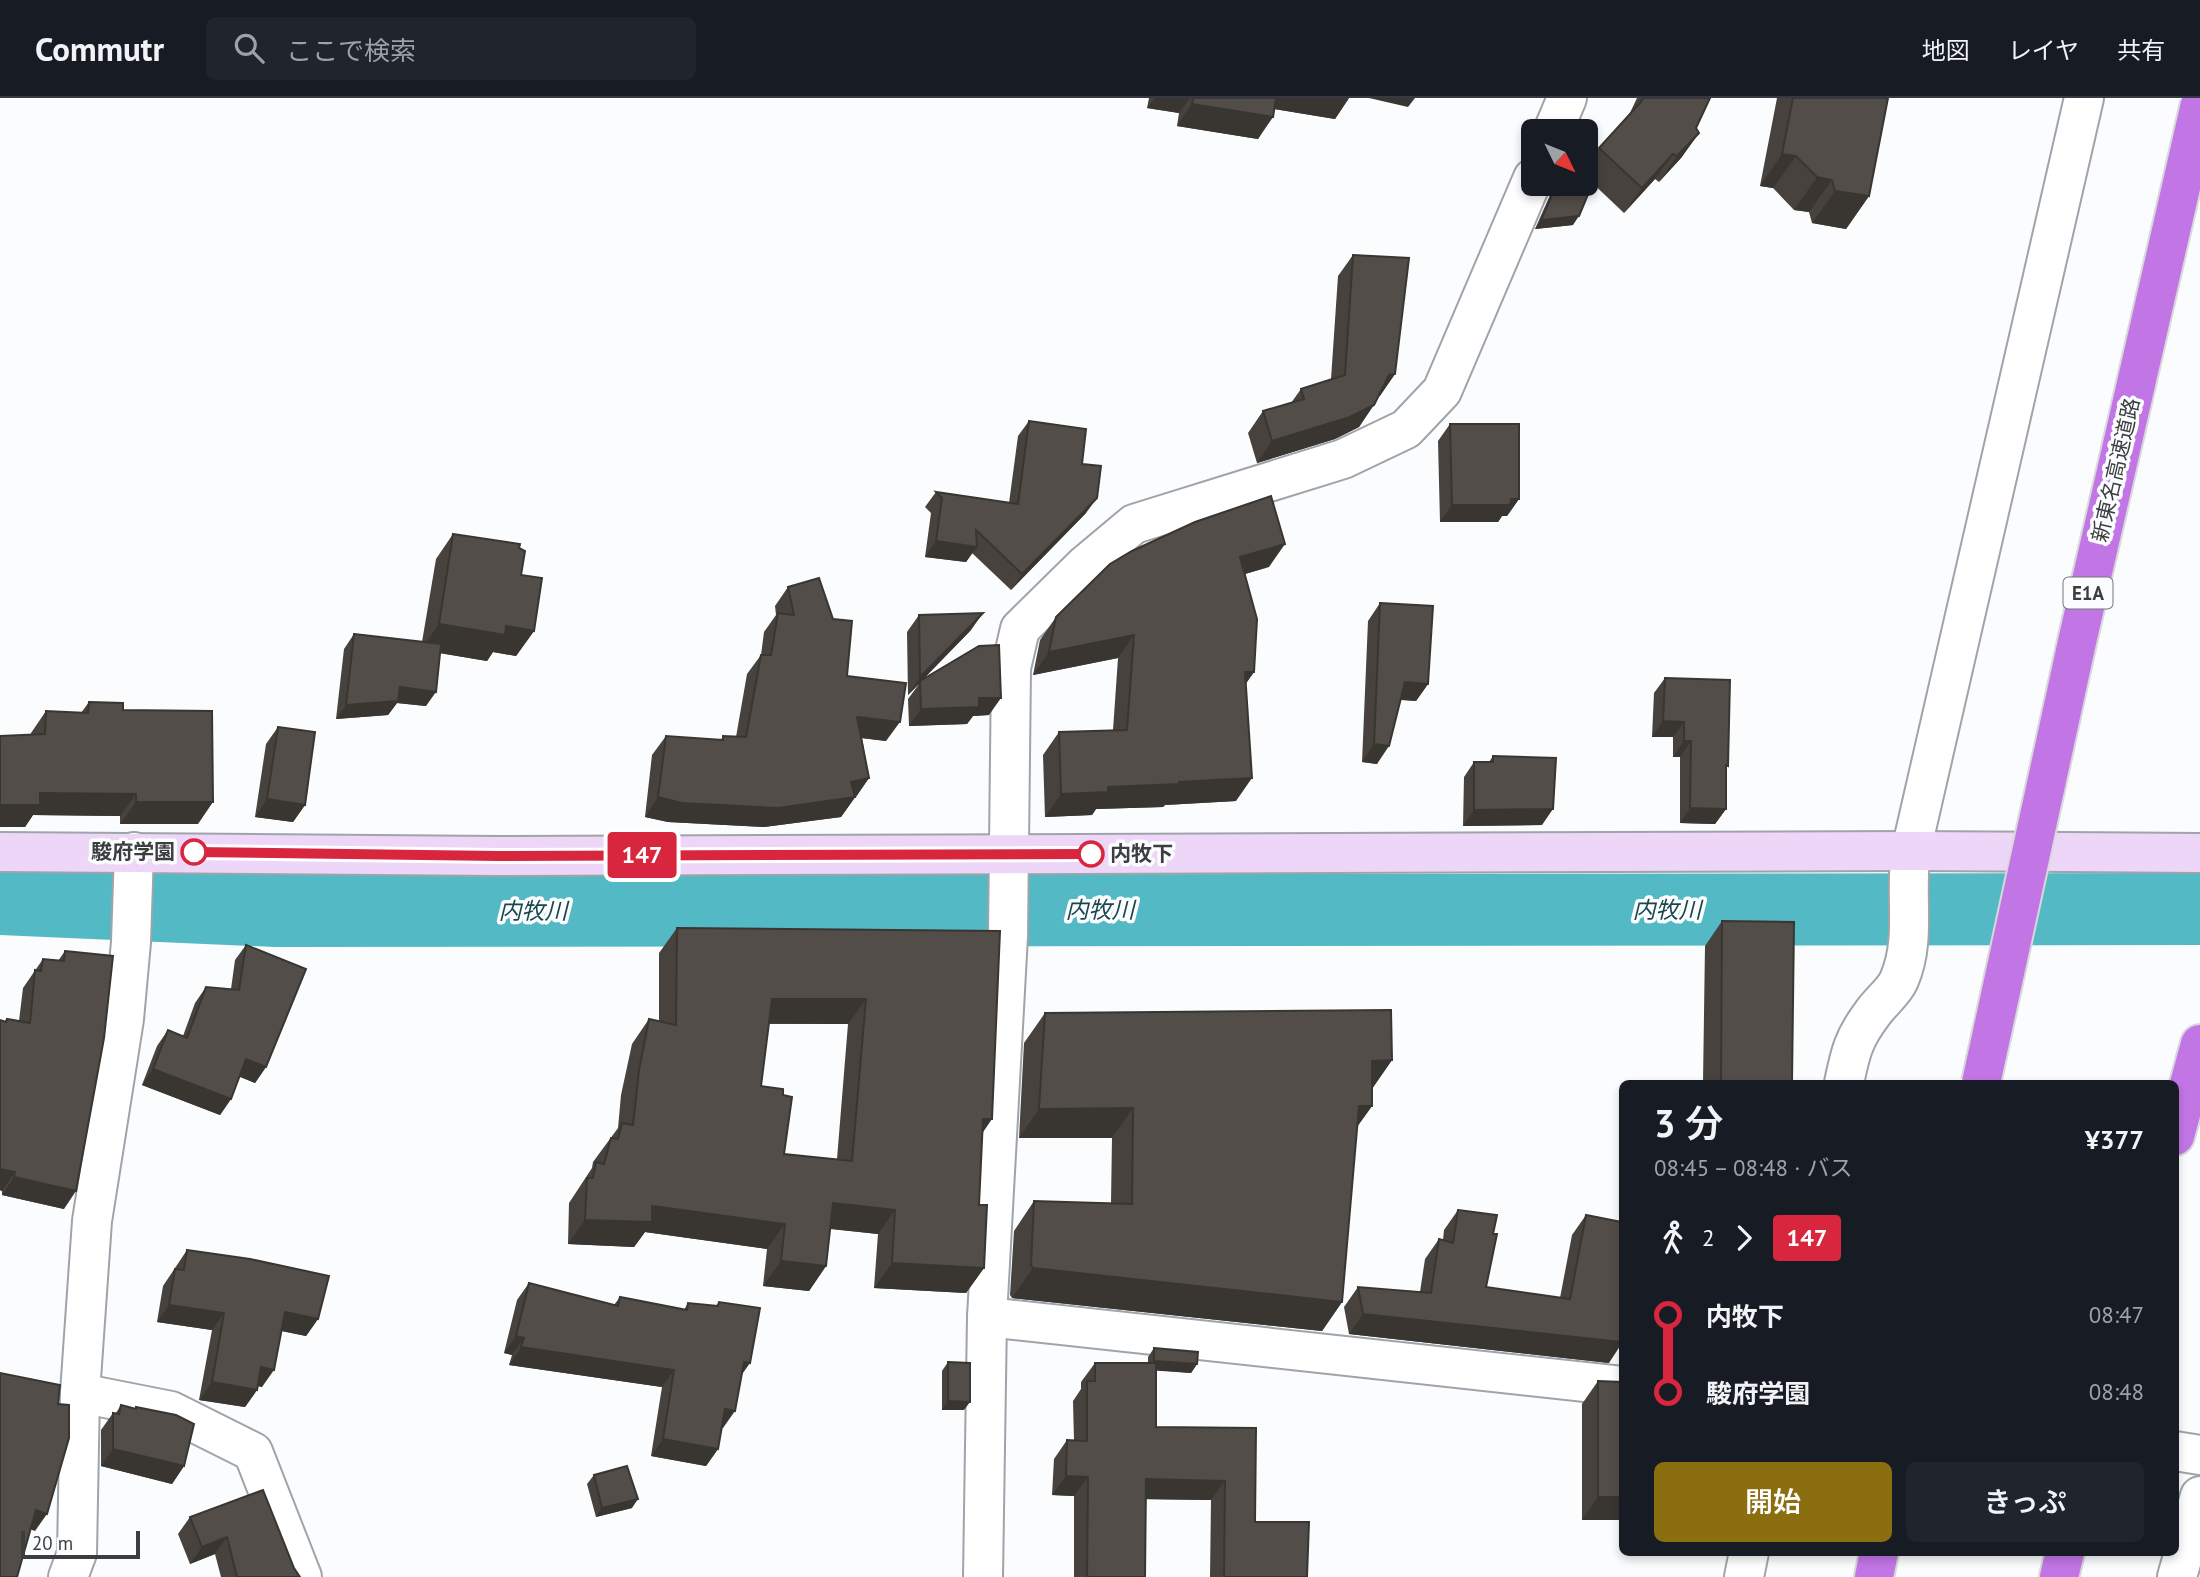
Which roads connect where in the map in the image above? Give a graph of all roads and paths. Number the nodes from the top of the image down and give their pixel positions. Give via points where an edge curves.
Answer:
1 (1567, 98) edge
2 (2084, 98) edge
3 (2200, 104) edge
4 (1558, 119) edge
5 (1525, 196) edge
6 (0, 852) edge
7 (2200, 853) edge
8 (1909, 861) junction
9 (1009, 865) junction
10 (134, 866) junction
11 (2200, 1044) edge
12 (1845, 1080) edge
13 (1982, 1080) edge
14 (2179, 1121) edge
15 (987, 1317) junction
16 (1619, 1386) edge
17 (80, 1392) junction
18 (2179, 1452) edge
19 (2200, 1455) edge
20 (2200, 1496) edge
21 (1748, 1556) edge
22 (1878, 1556) edge
23 (2064, 1556) edge
24 (68, 1577) edge
25 (302, 1577) edge
26 (983, 1577) edge
27 (1744, 1577) edge
28 (1874, 1577) edge
29 (2059, 1577) edge
30 (2177, 1577) edge

1 - 4 street
2 - 8 street
3 - 13 highway, 新東名高速道路 / E1A, bridge
5 - 9 street via 1442,391 1406,429 1343,459 1135,524 1020,629 1011,668
6 - 10 street
7 - 8 street
8 - 9 street
8 - 12 street via 1909,951 1898,982 1852,1046
9 - 10 street via 498,856
9 - 15 street
10 - 17 street via 124,1019 92,1221
11 - 14 highway
15 - 16 street
15 - 26 street
17 - 24 street via 77,1553
17 - 25 street via 171,1411 253,1452
18 - 19 street
20 - 30 street
21 - 27 street
22 - 28 highway
23 - 29 highway

